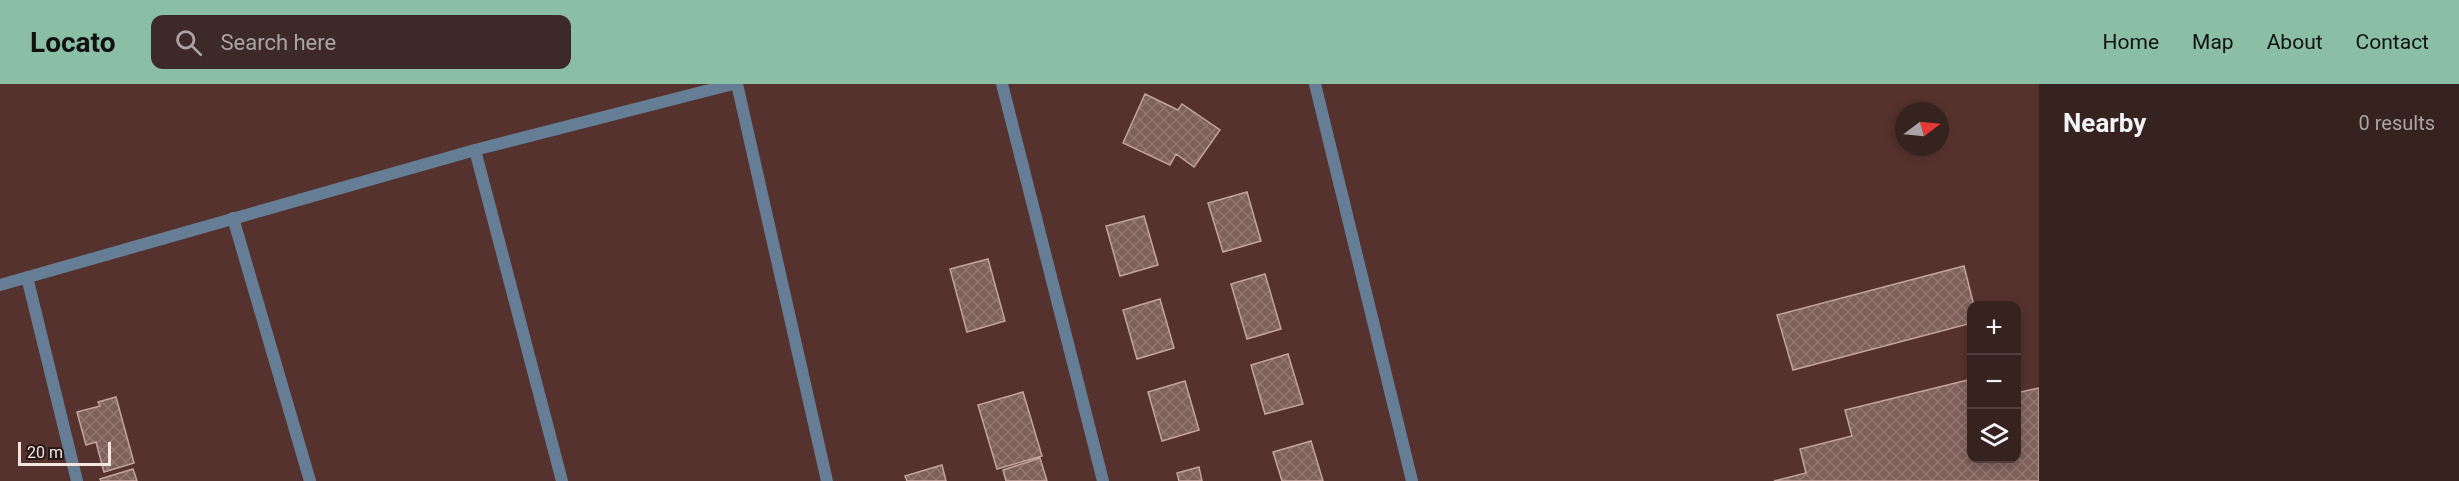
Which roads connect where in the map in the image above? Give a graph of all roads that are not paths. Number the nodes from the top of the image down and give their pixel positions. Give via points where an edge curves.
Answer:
1 (735, 84) edge
2 (1002, 84) edge
3 (1315, 84) edge
4 (476, 150) junction
5 (233, 218) junction
6 (27, 277) junction
7 (0, 285) edge
8 (77, 481) edge
9 (310, 481) edge
10 (562, 481) edge
11 (827, 481) edge
12 (1103, 481) edge
13 (1412, 481) edge

1 - 4 street
1 - 11 street
2 - 12 street
3 - 13 street
4 - 5 street
4 - 10 street
5 - 6 street
5 - 9 street
6 - 7 street
6 - 8 street

